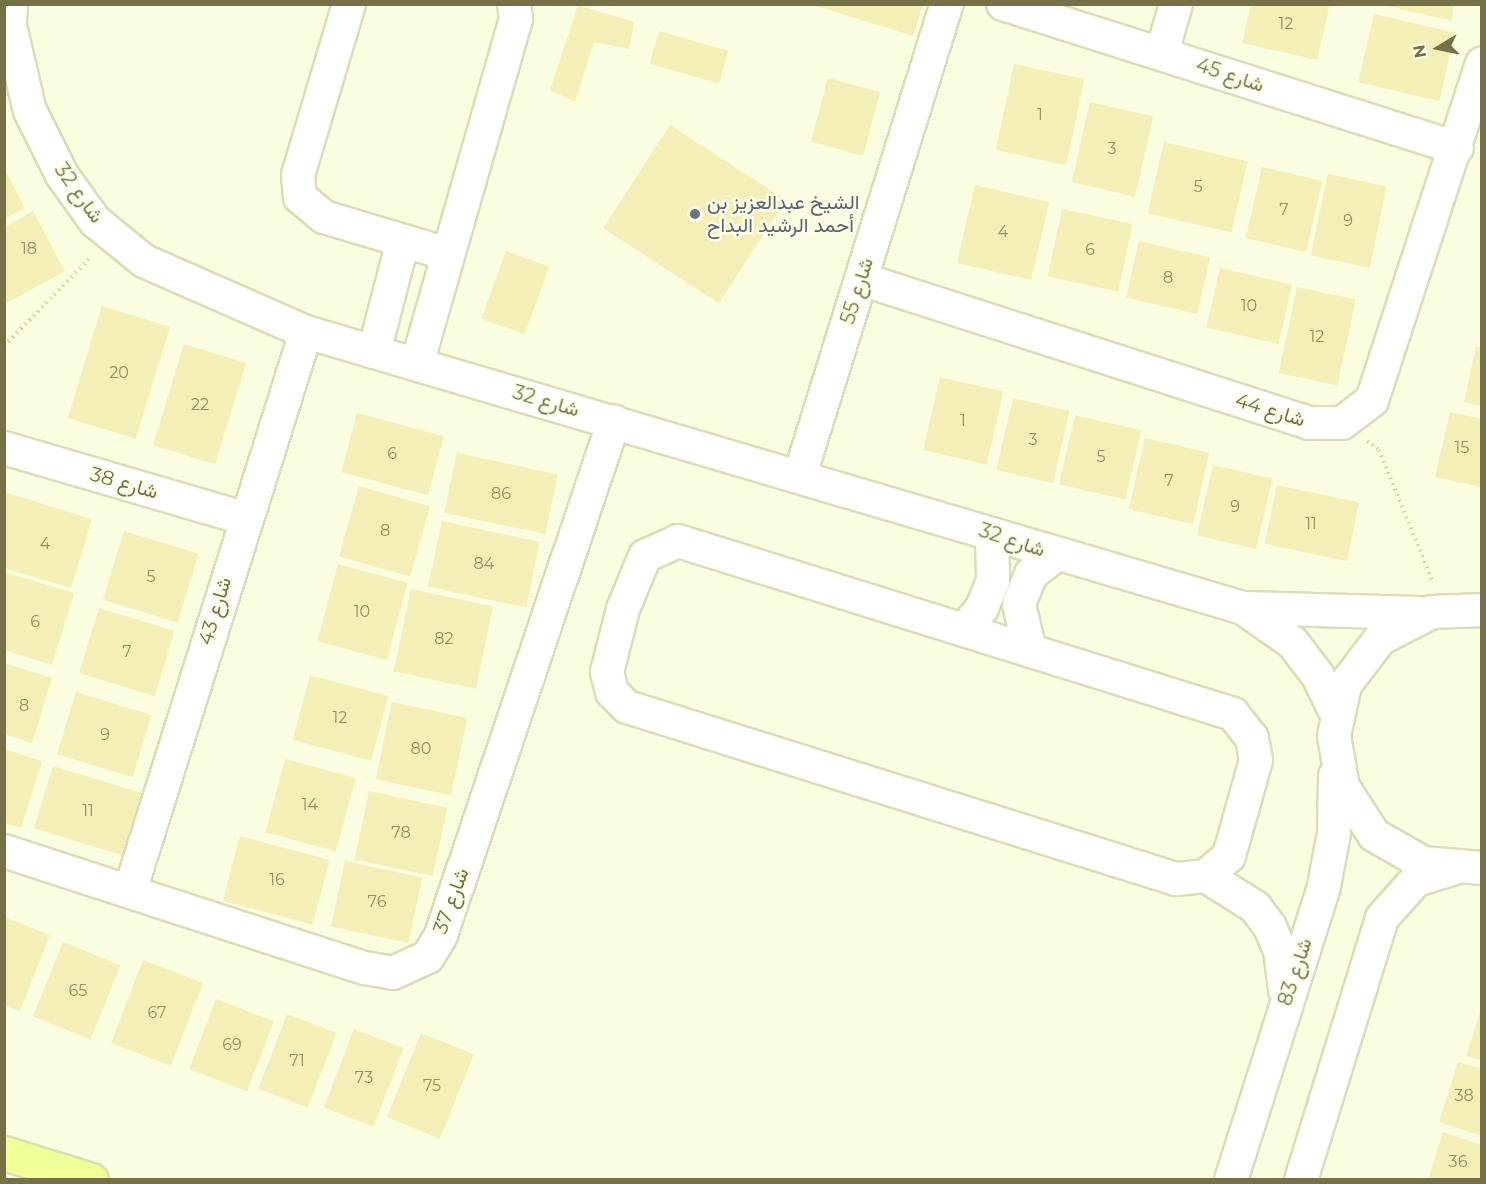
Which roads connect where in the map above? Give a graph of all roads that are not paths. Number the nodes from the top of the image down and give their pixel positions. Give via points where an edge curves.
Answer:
1 (11, 4) edge
2 (349, 4) edge
3 (514, 4) edge
4 (947, 4) edge
5 (1003, 4) edge
6 (1176, 4) edge
7 (1162, 53) junction
8 (1482, 64) edge
9 (1457, 148) junction
10 (403, 241) junction
11 (447, 254) junction
12 (861, 279) junction
13 (306, 332) junction
14 (375, 352) junction
15 (417, 364) junction
16 (614, 421) junction
17 (4, 448) edge
18 (800, 475) junction
19 (244, 518) junction
20 (992, 534) junction
21 (1056, 555) junction
22 (1243, 608) junction
23 (1482, 610) edge
24 (1438, 611) junction
25 (964, 630) junction
26 (1030, 651) junction
27 (1336, 713) junction
28 (1335, 760) junction
29 (4, 851) edge
30 (1467, 869) edge
31 (1206, 876) junction
32 (130, 891) junction
33 (1285, 1000) junction
34 (4, 1153) edge
35 (91, 1179) edge
36 (1231, 1179) edge
37 (1301, 1179) edge

1 - 13 street, شارع 32 via 10,26 30,111 62,175 112,235 144,261
2 - 10 street via 298,175 300,198 316,214
3 - 11 street via 516,19
4 - 12 street, شارع 55
5 - 7 street, شارع 45
6 - 7 street
7 - 9 street, شارع 45
8 - 9 street
9 - 12 street, شارع 44 via 1372,400 1342,423 1309,423
10 - 11 street
10 - 14 street
11 - 15 street
12 - 18 street, شارع 55
13 - 14 street, شارع 32
13 - 19 street, شارع 43
14 - 15 street, شارع 32
15 - 16 street, شارع 32
16 - 18 street, شارع 32
16 - 32 street, شارع 37 via 441,935 428,957 393,973 365,968
17 - 19 street, شارع 38
18 - 20 street, شارع 32
19 - 32 street, شارع 43
20 - 21 street, شارع 32
20 - 25 street via 993,581 982,608
21 - 22 street, شارع 32
21 - 26 street via 1031,574 1019,604
22 - 24 street, شارع 32
22 - 27 street, شارع 32 via 1293,644 1318,676
23 - 24 street, شارع 32
24 - 27 street via 1380,639 1360,660
25 - 26 street
25 - 31 street via 678,541 655,548 638,565 608,682 627,706 1176,879
26 - 31 street via 1223,709 1241,720 1252,738 1256,760 1229,856
27 - 28 street, شارع 83
28 - 30 street via 1356,813 1374,835 1397,852
28 - 33 street, شارع 83 via 1330,860
29 - 32 street, شارع 37
30 - 37 street via 1416,880 1382,918
31 - 33 street via 1255,907 1270,927 1286,975
33 - 36 street, شارع 83
34 - 35 main road

